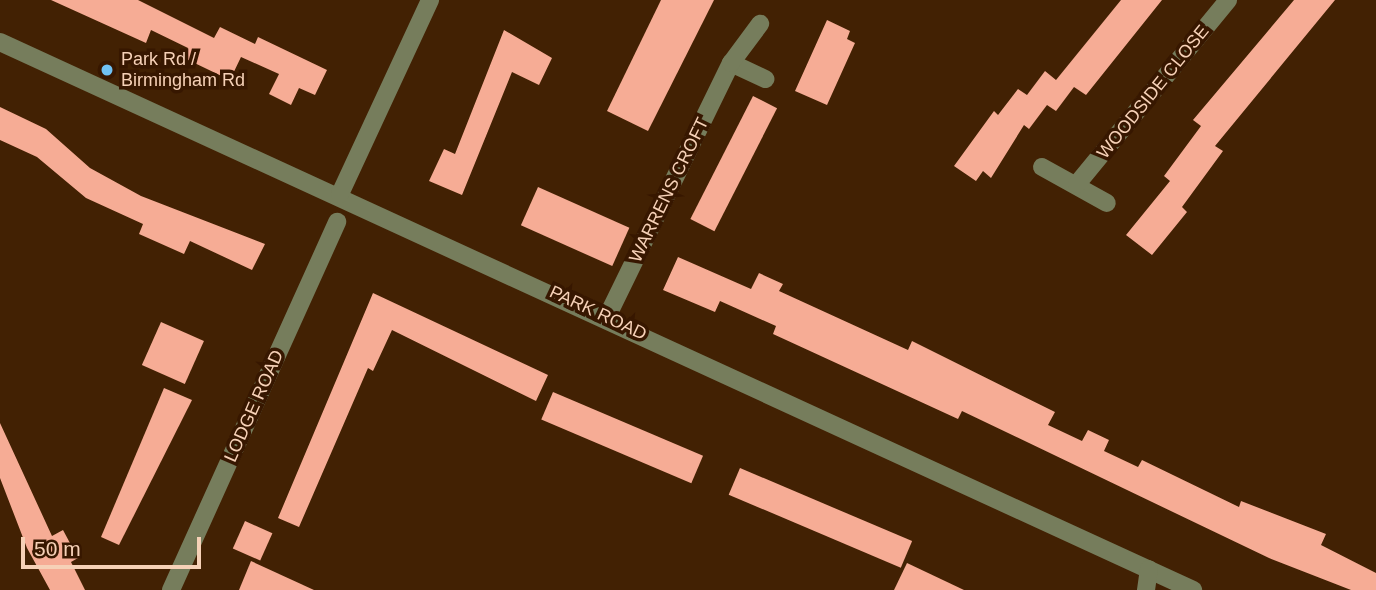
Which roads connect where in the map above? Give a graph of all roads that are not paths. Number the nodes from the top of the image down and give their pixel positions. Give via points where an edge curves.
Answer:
1 (430, 0) edge
2 (1228, 0) edge
3 (760, 24) dead end
4 (0, 42) edge
5 (732, 63) junction
6 (766, 79) dead end
7 (1042, 167) dead end
8 (1077, 184) junction
9 (340, 194) junction
10 (1107, 203) dead end
11 (337, 222) dead end
12 (607, 317) junction
13 (1149, 569) junction
14 (172, 590) edge
15 (1146, 590) edge
16 (1193, 590) edge

1 - 9 street
2 - 8 street, WOODSIDE CLOSE
3 - 5 street, WARRENS CROFT
4 - 9 street, PARK ROAD
5 - 6 street
5 - 12 street, WARRENS CROFT
7 - 8 street
8 - 10 street
9 - 12 street, PARK ROAD
11 - 14 street, LODGE ROAD
12 - 13 street, PARK ROAD
13 - 15 street
13 - 16 street, PARK ROAD

